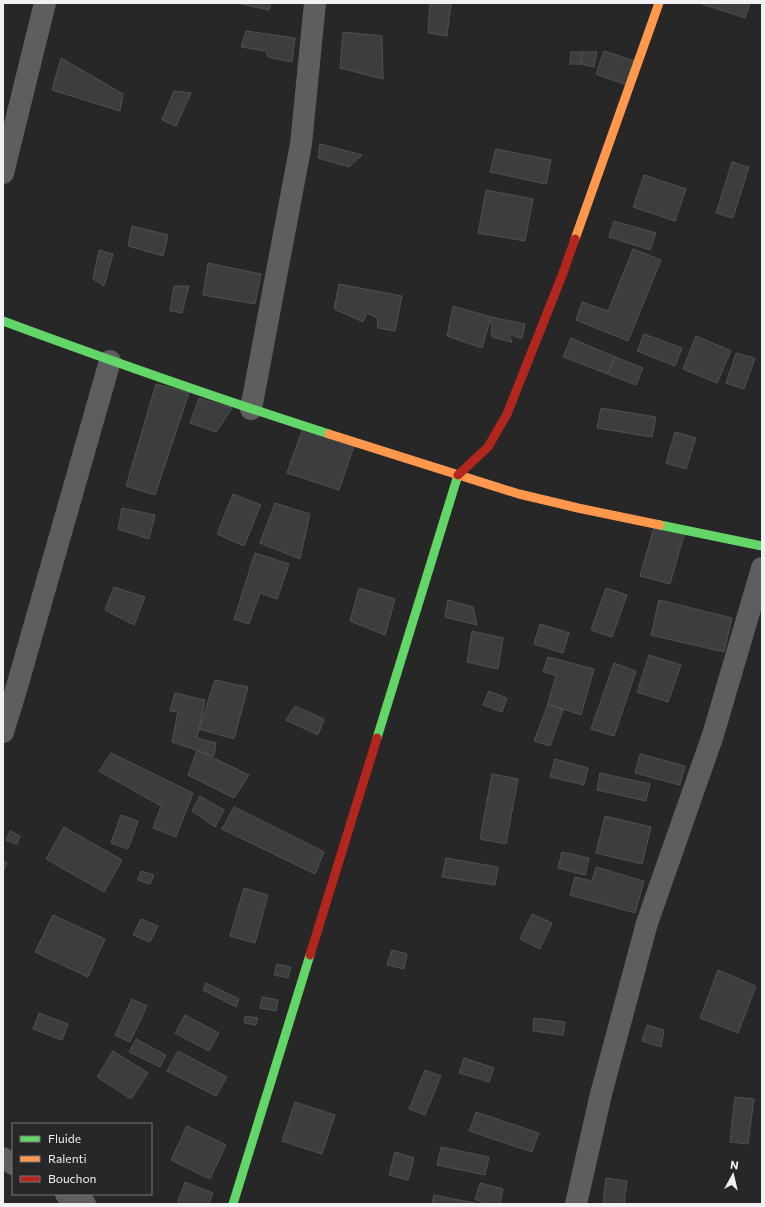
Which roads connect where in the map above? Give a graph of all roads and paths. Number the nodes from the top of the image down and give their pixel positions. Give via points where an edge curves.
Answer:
1 (45, 3) edge
2 (315, 3) edge
3 (659, 3) edge
4 (3, 173) edge
5 (3, 320) edge
6 (110, 361) junction
7 (251, 409) junction
8 (458, 474) junction
9 (762, 546) edge
10 (762, 568) edge
11 (3, 732) edge
12 (3, 1158) edge
13 (12, 1163) edge
14 (68, 1195) edge
15 (85, 1204) edge
16 (233, 1204) edge
17 (576, 1204) edge

1 - 4 street
2 - 7 street via 301,144
3 - 8 street via 563,273 507,414 488,447
5 - 6 street
6 - 7 street
6 - 11 street
7 - 8 street
8 - 9 street via 519,494 578,508
8 - 16 street
10 - 17 street via 713,735 647,922 601,1094
12 - 13 street
14 - 15 street

